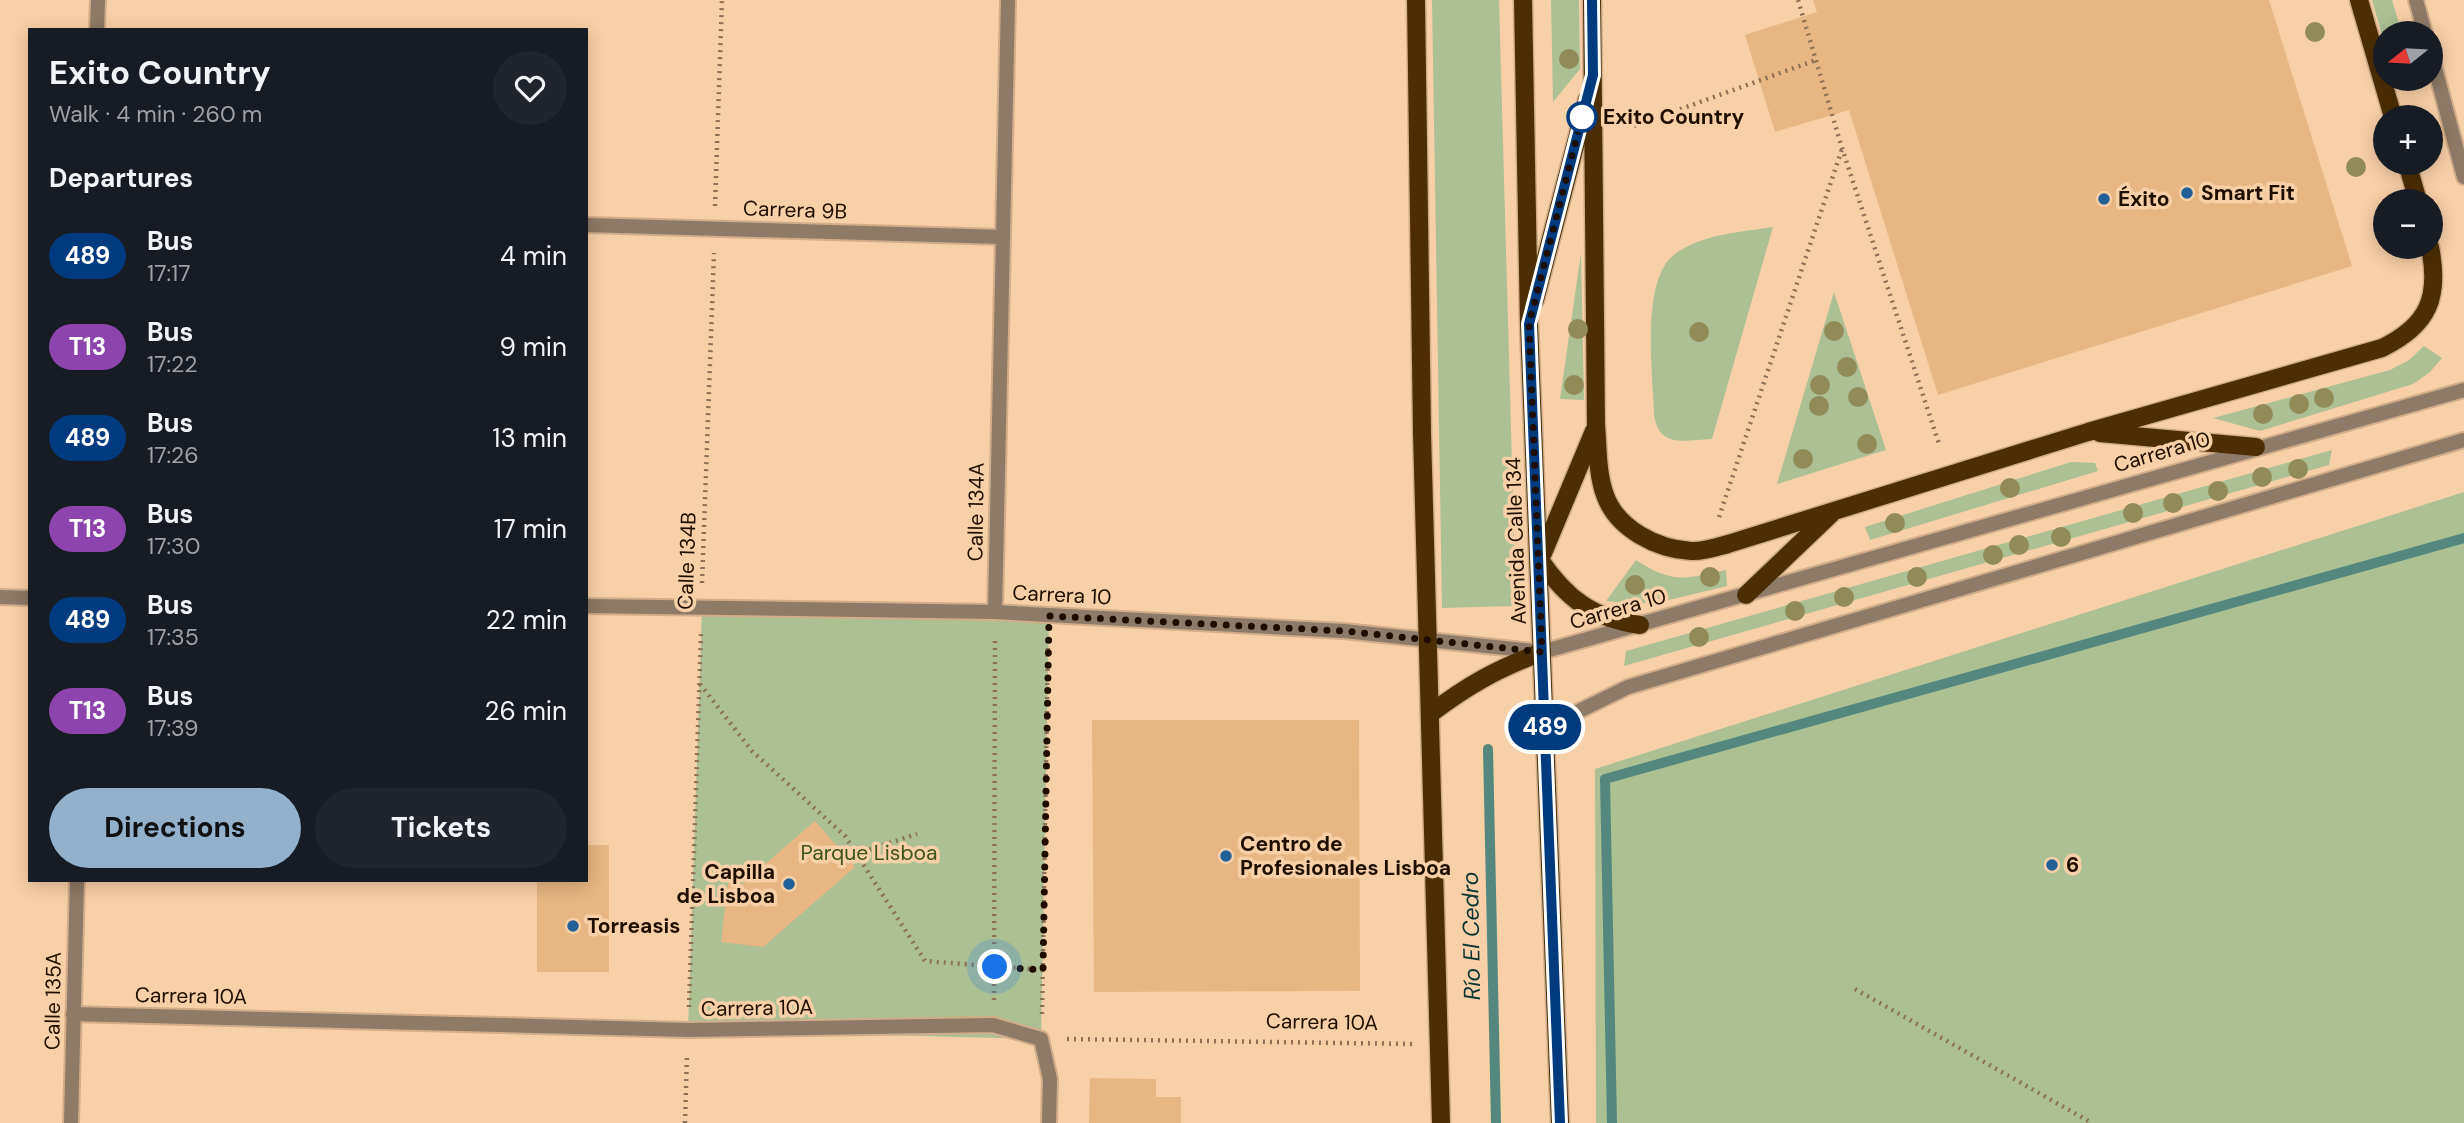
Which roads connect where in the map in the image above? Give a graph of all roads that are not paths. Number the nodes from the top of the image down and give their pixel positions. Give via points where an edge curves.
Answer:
1 (98, 0) edge
2 (1008, 0) edge
3 (1416, 0) edge
4 (1524, 0) edge
5 (1592, 0) edge
6 (2360, 0) edge
7 (2416, 0) edge
8 (2422, 21) edge
9 (97, 28) edge
10 (1593, 75) junction
11 (2441, 91) edge
12 (2390, 105) edge
13 (2464, 177) edge
14 (588, 225) edge
15 (1003, 237) junction
16 (2433, 259) edge
17 (1529, 324) junction
18 (2464, 390) edge
19 (1597, 425) junction
20 (2088, 432) junction
21 (2464, 440) edge
22 (2256, 447) junction
23 (1836, 509) junction
24 (1540, 560) junction
25 (1746, 595) junction
26 (0, 597) edge
27 (28, 597) edge
28 (588, 606) edge
29 (995, 612) junction
30 (1640, 625) junction
31 (1428, 640) junction
32 (1542, 652) junction
33 (1430, 714) junction
34 (1546, 746) junction
35 (77, 882) edge
36 (73, 1014) junction
37 (71, 1123) edge
38 (1049, 1123) edge
39 (1441, 1123) edge
40 (1560, 1123) edge

1 - 9 street
2 - 15 street, Calle 134A
3 - 31 main road
4 - 17 main road, Avenida Calle 134
5 - 10 main road
6 - 12 main road
7 - 8 street
10 - 17 main road
10 - 19 main road
11 - 13 street
14 - 15 street, Carrera 9B
15 - 29 street, Calle 134A
16 - 20 main road via 2427,312 2397,341
17 - 24 main road, Avenida Calle 134
18 - 22 street, Carrera 10
19 - 23 main road via 1605,496 1632,529 1659,545 1693,552
19 - 24 main road
20 - 22 main road
20 - 23 main road
21 - 34 street via 1628,687 1577,712
22 - 25 street, Carrera 10
23 - 25 main road
24 - 30 main road via 1556,584 1577,603 1607,618
24 - 32 main road, Avenida Calle 134
25 - 30 street, Carrera 10
26 - 27 street
28 - 29 street, Carrera 10
29 - 31 street, Carrera 10 via 1344,631
30 - 32 street, Carrera 10
31 - 32 street, Carrera 10
31 - 33 main road
32 - 33 main road via 1502,667
32 - 34 main road, Avenida Calle 134
33 - 39 main road
34 - 40 main road, Avenida Calle 134
35 - 36 street, Calle 135A
36 - 37 street, Calle 135A
36 - 38 street, Carrera 10A via 688,1030 993,1025 1041,1039 1051,1079

